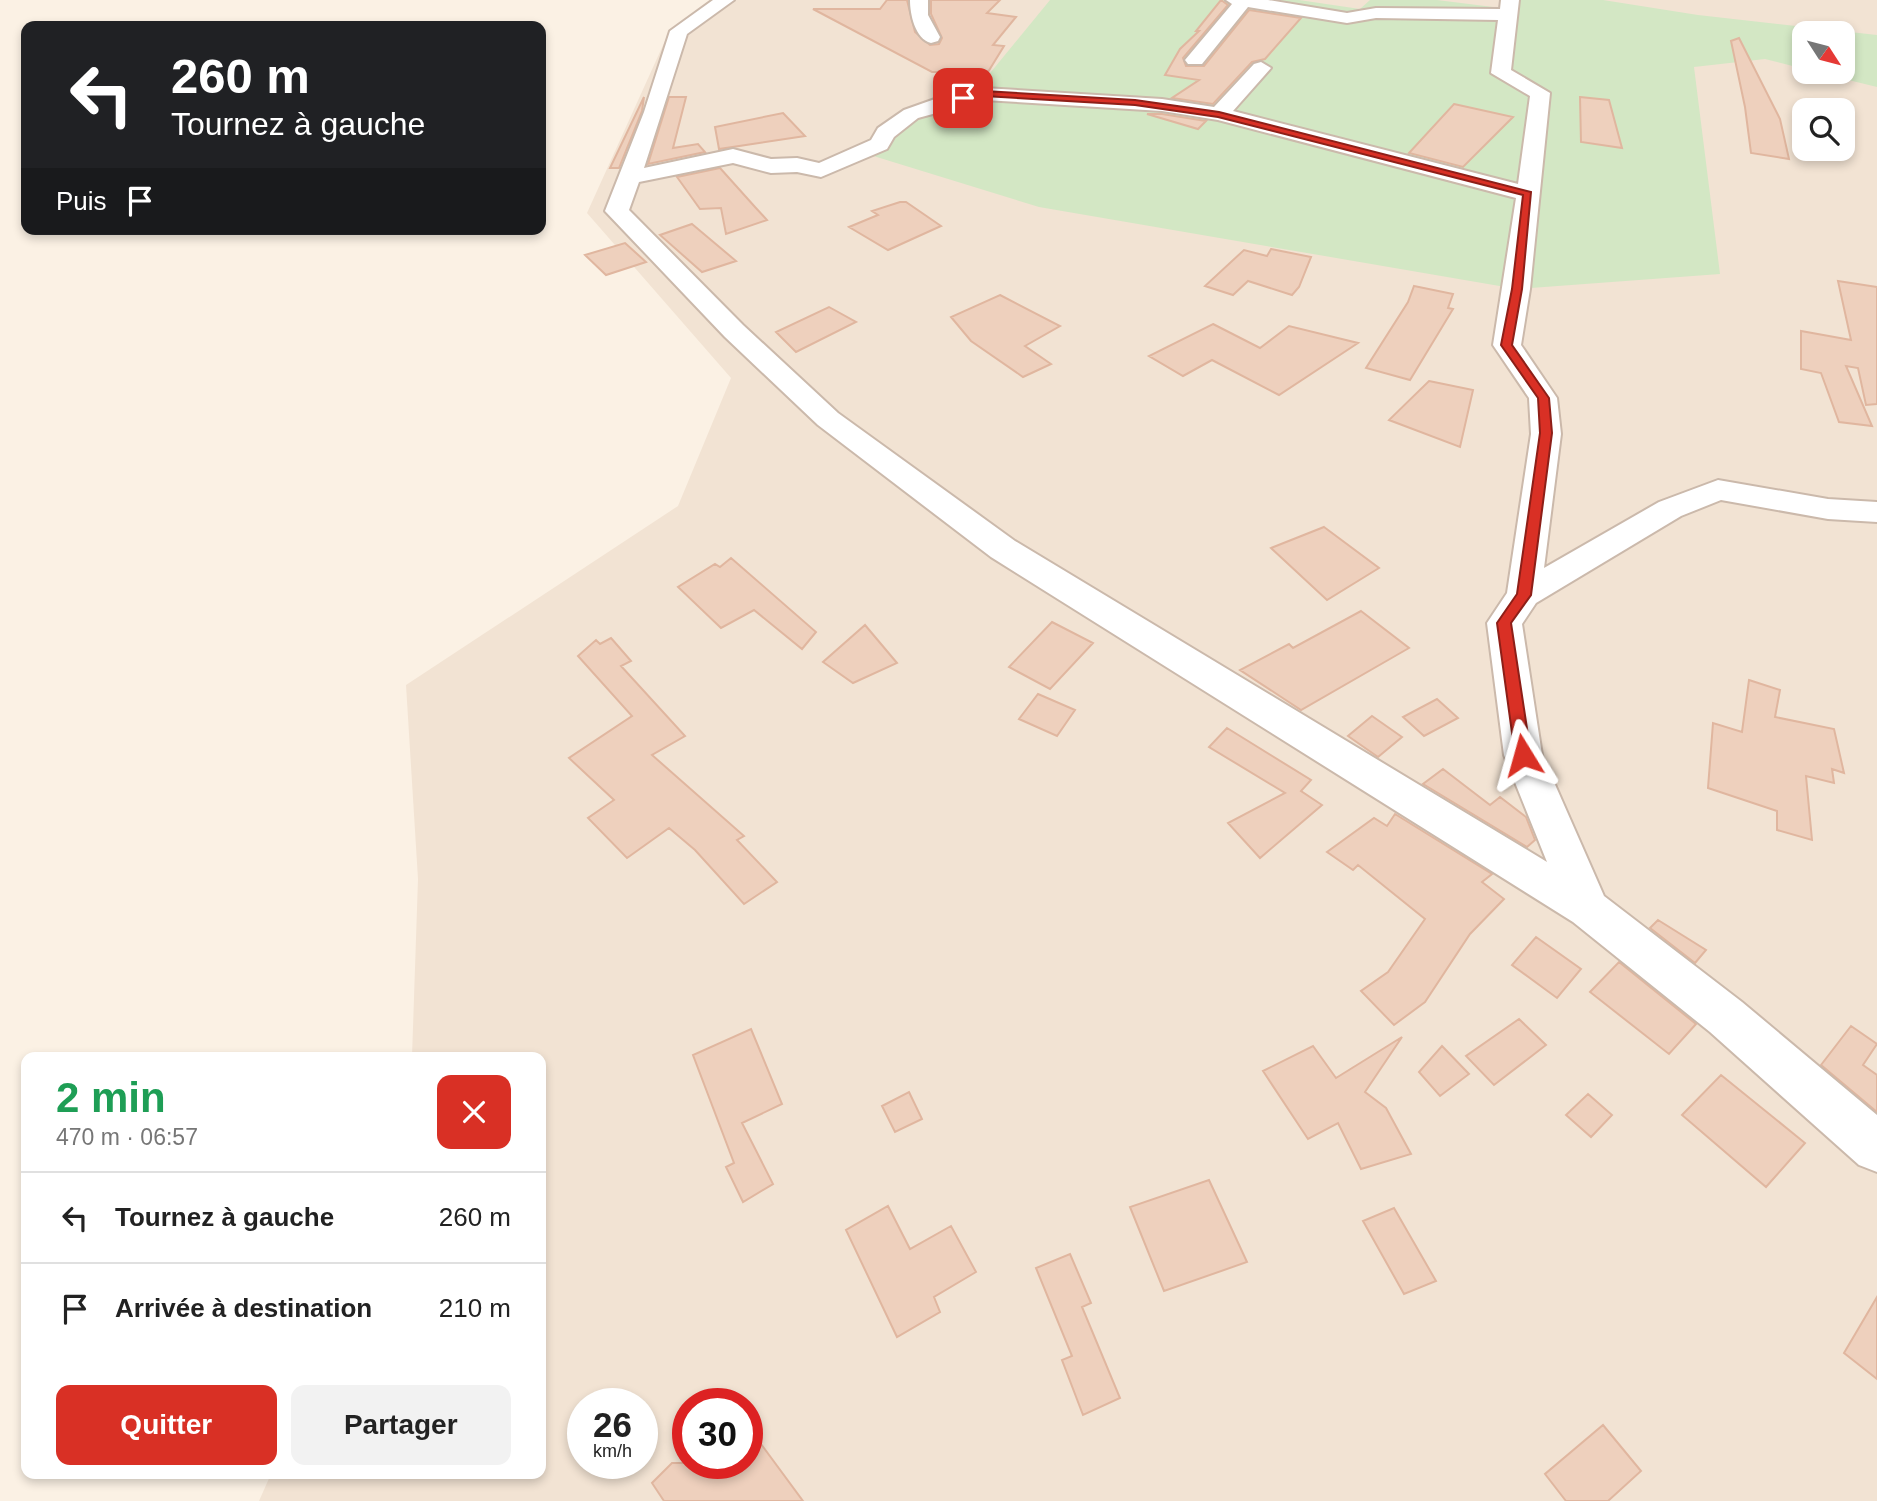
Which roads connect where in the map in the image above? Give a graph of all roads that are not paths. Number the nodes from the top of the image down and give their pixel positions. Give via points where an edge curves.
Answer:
1 (725, 0) edge
2 (919, 0) edge
3 (1355, 0) edge
4 (1239, 1) edge
5 (1509, 8) edge
6 (1347, 18) junction
7 (931, 37) dead end
8 (1195, 60) dead end
9 (1261, 68) dead end
10 (1219, 114) junction
11 (627, 178) junction
12 (1528, 194) junction
13 (1877, 512) edge
14 (1524, 595) junction
15 (1588, 909) junction
16 (1877, 1147) edge

1 - 11 street via 679,31
2 - 7 street via 919,16
3 - 6 street
4 - 6 street
4 - 8 street
5 - 6 street
5 - 12 street via 1501,73 1540,93
9 - 10 street
10 - 11 street via 1161,105 984,94 911,114 879,144 821,170 771,166 733,156
10 - 12 street
11 - 15 street via 617,211 828,419 1003,548
12 - 14 street via 1507,345 1544,398 1546,433
13 - 14 street via 1828,509 1718,490 1670,509
14 - 15 street via 1504,623 1523,755
15 - 16 street via 1726,1017

